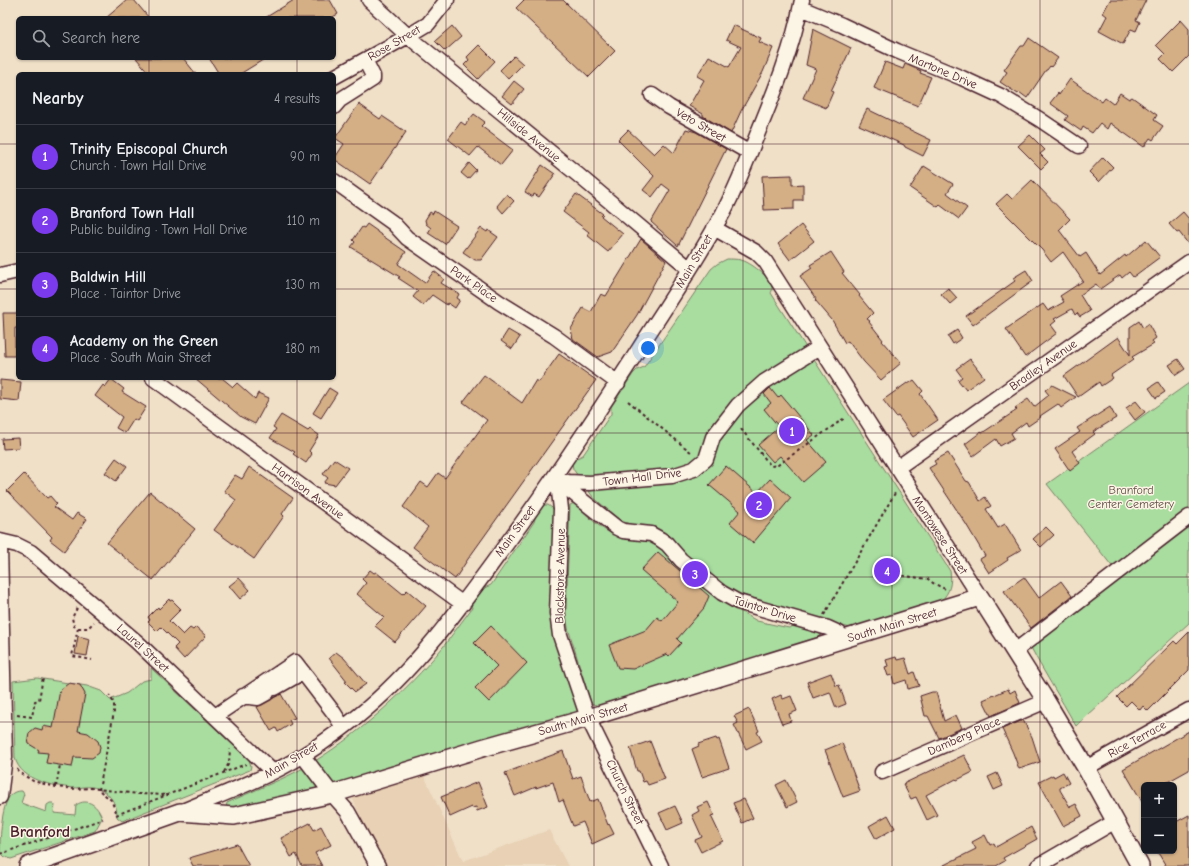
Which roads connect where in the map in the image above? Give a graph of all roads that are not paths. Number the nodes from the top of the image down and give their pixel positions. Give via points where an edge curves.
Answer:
1 (369, 0) edge
2 (447, 0) edge
3 (802, 4) edge
4 (408, 36) junction
5 (365, 60) junction
6 (336, 76) edge
7 (652, 95) dead end
8 (336, 105) edge
9 (1078, 146) dead end
10 (750, 153) junction
11 (336, 182) edge
12 (714, 228) junction
13 (1189, 262) edge
14 (690, 269) junction
15 (16, 271) edge
16 (0, 275) edge
17 (820, 347) junction
18 (156, 380) edge
19 (618, 382) junction
20 (897, 468) junction
21 (554, 478) junction
22 (1189, 517) edge
23 (0, 541) edge
24 (0, 547) edge
25 (980, 597) junction
26 (463, 604) junction
27 (845, 639) junction
28 (1015, 651) junction
29 (302, 672) junction
30 (243, 696) junction
31 (1046, 701) junction
32 (1189, 710) edge
33 (215, 716) junction
34 (588, 718) junction
35 (343, 727) junction
36 (303, 756) junction
37 (1086, 768) junction
38 (273, 772) junction
39 (882, 772) dead end
40 (1, 783) edge
41 (332, 794) junction
42 (0, 797) edge
43 (180, 812) junction
44 (1114, 822) junction
45 (57, 861) edge
46 (28, 866) edge
47 (378, 866) edge
48 (661, 866) edge
49 (1038, 866) edge
50 (1140, 866) edge

1 - 4 street, Hillside Avenue
2 - 4 street, Rose Street via 428,24
3 - 9 street, Martone Drive via 897,51 1001,96
3 - 10 street, Main Street via 783,71
4 - 5 street, Rose Street
4 - 14 street, Hillside Avenue
5 - 6 street, Rose Street
5 - 8 street via 373,79
7 - 10 street, Veto Street
10 - 12 street, Main Street
11 - 19 street, Park Place via 393,223 407,238
12 - 14 street, Main Street
12 - 17 street, Montowese Street via 762,258
13 - 20 street, Bradley Avenue
14 - 19 street, Main Street
15 - 16 street
17 - 20 street, Montowese Street
17 - 21 street, Town Hall Drive via 764,382 738,405 713,437 706,459 694,469 672,476 590,483 568,482
18 - 26 street, Harrison Avenue
19 - 21 street, Main Street
20 - 25 street, Montowese Street
21 - 26 street, Main Street
21 - 27 street, Taintor Drive via 616,528 651,534 660,539 681,560 726,596 738,602 828,628 840,633
21 - 34 street, Blackstone Avenue via 561,509 558,624
22 - 28 street
23 - 33 street, Laurel Street via 31,552 131,636
24 - 40 street via 6,757
25 - 27 main road, South Main Street
25 - 28 main road, Montowese Street
26 - 35 street, Main Street via 395,684
27 - 34 main road, South Main Street
28 - 31 main road, Montowese Street
29 - 30 street via 258,698
29 - 30 street via 294,662
29 - 35 street
30 - 33 street
31 - 37 main road, Montowese Street
31 - 39 street, Damberg Place
32 - 37 street, Rice Terrace
33 - 38 street, Laurel Street
34 - 41 main road, South Main Street
34 - 48 street, Church Street
35 - 36 street, Main Street
36 - 38 street, Main Street
36 - 41 street
37 - 44 main road, Montowese Street
38 - 43 street, Main Street
40 - 42 street
41 - 43 main road, South Main Street via 234,816
41 - 47 street via 348,812
43 - 45 main road, Main Street
44 - 49 street
44 - 50 main road, Montowese Street
45 - 46 main road, Main Street

